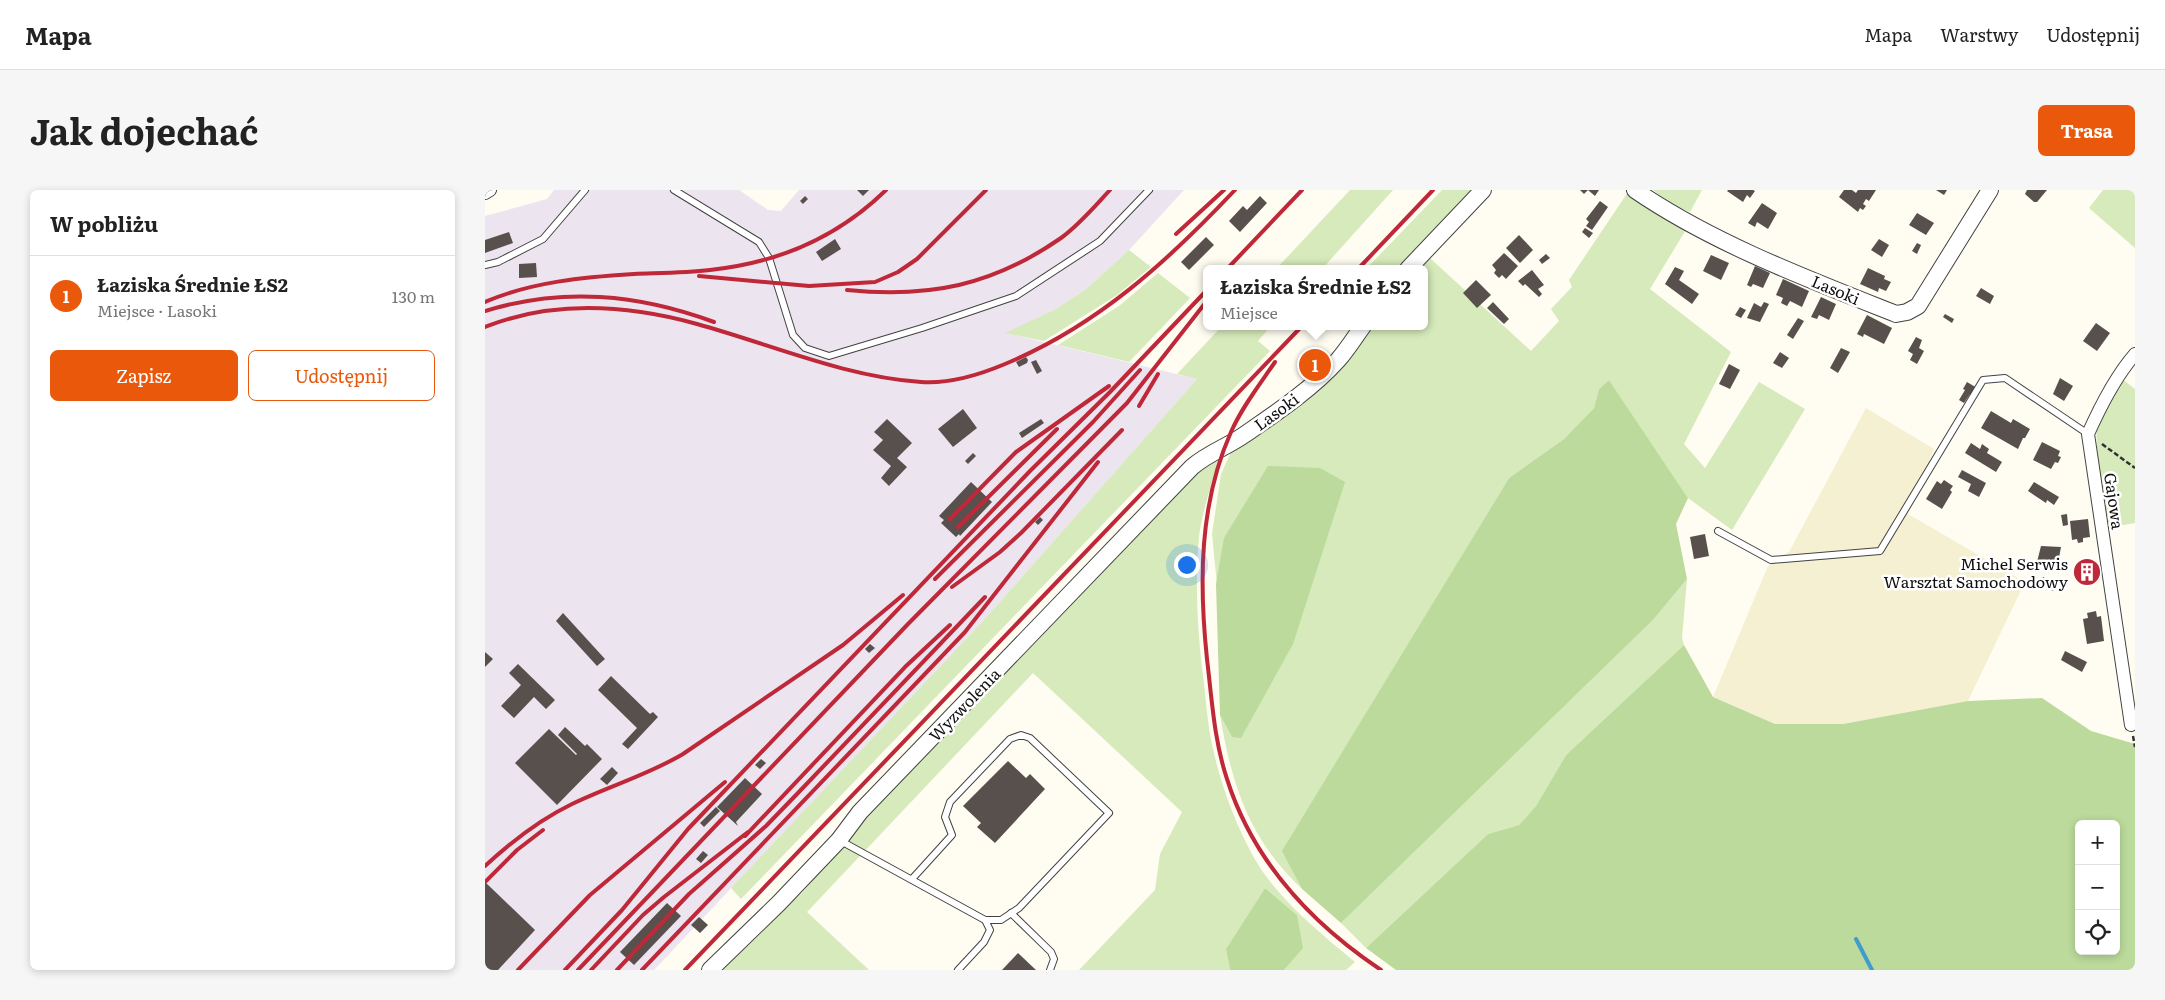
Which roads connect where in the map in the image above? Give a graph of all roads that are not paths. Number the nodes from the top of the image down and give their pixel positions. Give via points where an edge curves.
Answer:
1 (490, 190) edge
2 (585, 190) edge
3 (674, 190) edge
4 (1149, 190) edge
5 (1483, 190) edge
6 (1635, 190) edge
7 (1989, 190) edge
8 (485, 193) edge
9 (485, 265) edge
10 (1412, 265) edge
11 (1360, 330) edge
12 (2135, 354) edge
13 (2088, 434) junction
14 (1226, 447) joint
15 (1718, 531) dead end
16 (2131, 725) dead end
17 (839, 840) junction
18 (912, 879) junction
19 (1011, 913) junction
20 (985, 920) junction
21 (710, 970) edge
22 (958, 970) edge
23 (1050, 970) edge

1 - 8 street
2 - 9 lane via 543,239 498,262
3 - 4 lane via 759,242 769,258 793,335 805,348 829,356 1016,296 1100,241
5 - 10 street
6 - 7 street, Lasoki via 1689,223 1896,314 1917,306
11 - 14 street, Lasoki via 1337,360 1305,390
12 - 13 street
13 - 15 lane via 2005,378 1983,380 1880,551 1771,560
13 - 16 street, Gajowa
14 - 17 street, Wyzwolenia via 1205,455 1192,466 860,812
17 - 18 lane
17 - 21 street, Wyzwolenia
18 - 19 lane via 952,835 945,817 950,802 1010,739 1021,735 1031,738 1109,812
18 - 20 lane
19 - 20 lane via 1001,920
19 - 23 lane via 1051,952 1054,959
20 - 22 lane via 990,930 984,942

